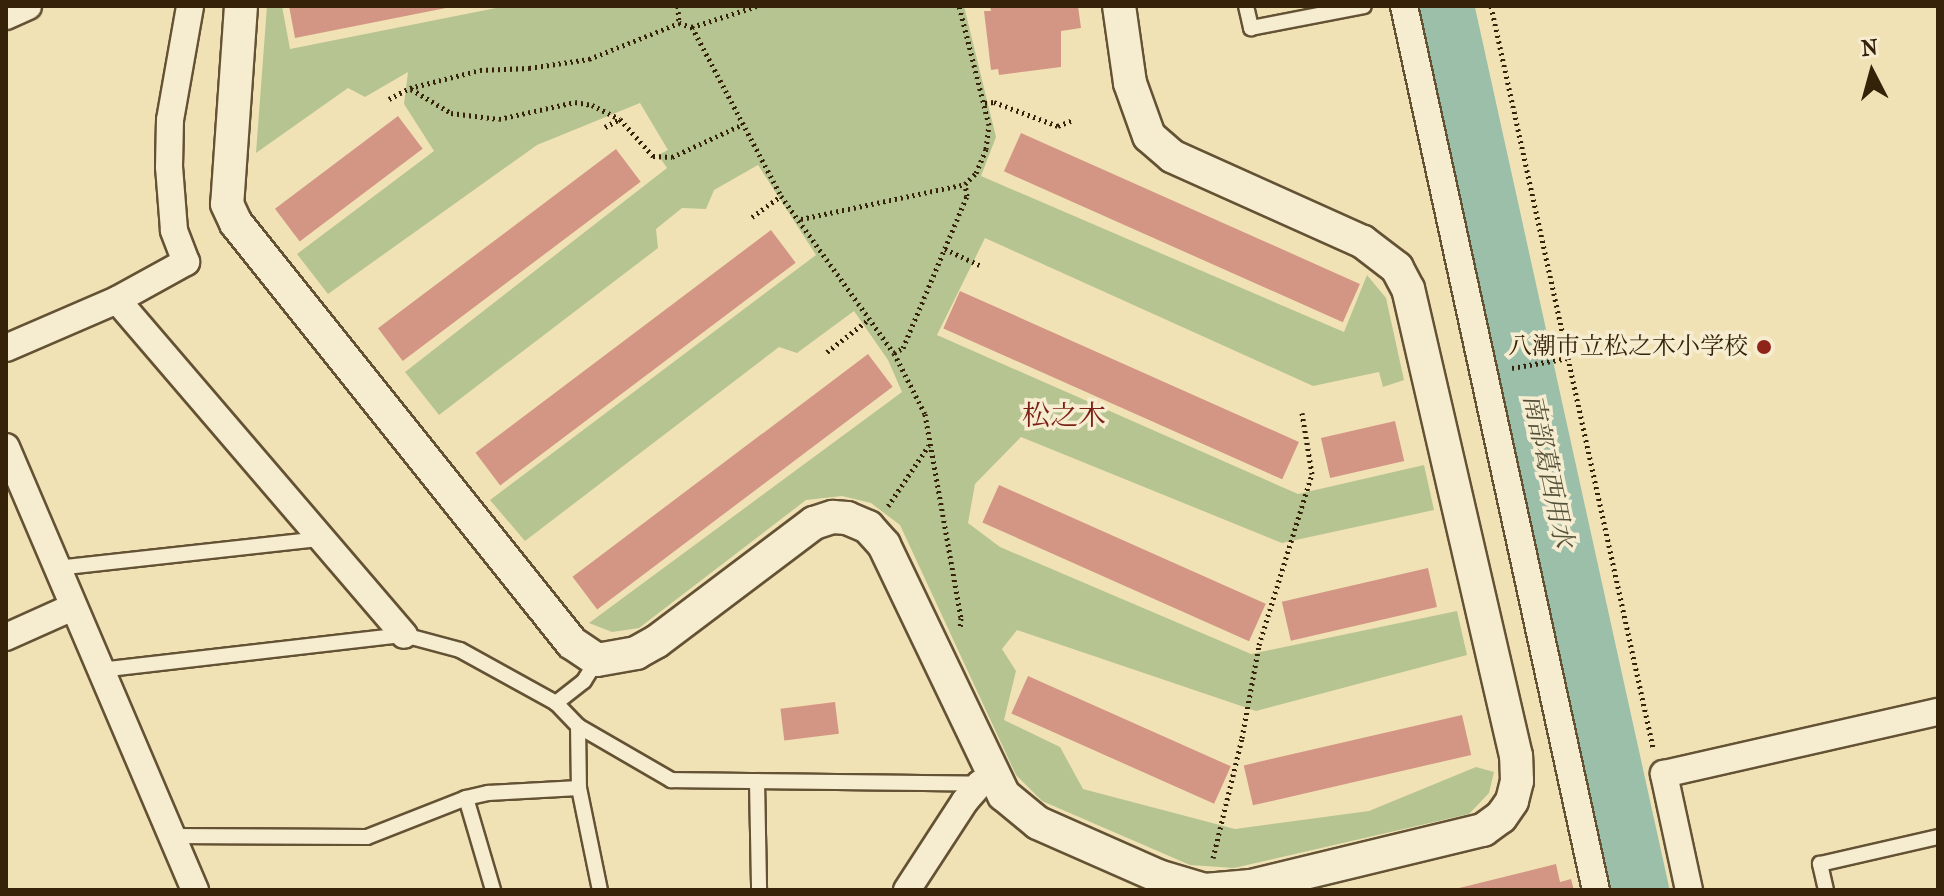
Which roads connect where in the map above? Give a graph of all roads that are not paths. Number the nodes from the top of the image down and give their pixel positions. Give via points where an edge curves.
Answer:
1 (28, 6) edge
2 (190, 6) edge
3 (241, 6) edge
4 (1119, 6) edge
5 (1246, 6) edge
6 (1364, 6) edge
7 (1404, 6) edge
8 (6, 16) edge
9 (117, 300) junction
10 (6, 348) edge
11 (6, 447) edge
12 (320, 539) junction
13 (57, 568) junction
14 (73, 607) junction
15 (404, 635) junction
16 (6, 637) edge
17 (597, 660) junction
18 (100, 670) junction
19 (556, 703) junction
20 (1938, 712) edge
21 (578, 726) junction
22 (757, 781) junction
23 (988, 781) junction
24 (579, 788) junction
25 (466, 798) junction
26 (170, 836) junction
27 (1938, 837) edge
28 (184, 887) edge
29 (914, 887) edge
30 (493, 890) edge
31 (600, 890) edge
32 (759, 890) edge
33 (1205, 890) edge
34 (1228, 890) edge
35 (1596, 890) edge
36 (1689, 890) edge
37 (1826, 890) edge

1 - 8 street
2 - 9 street via 170,120 174,230 186,262
3 - 17 street via 227,204 236,223 572,643
4 - 34 street via 1130,83 1149,136 1172,156 1363,242 1397,268 1413,310 1516,756 1512,801 1483,830
5 - 6 lane via 1251,28
7 - 35 street
9 - 10 street
9 - 12 street
11 - 13 street
12 - 13 lane
12 - 15 street
13 - 14 street
14 - 16 street
14 - 18 street
15 - 18 lane
15 - 19 lane via 460,650
17 - 19 lane via 584,681
17 - 23 street via 636,653 656,642 814,523 833,517 868,527 884,545
18 - 26 street
19 - 21 lane
20 - 36 street via 1664,774
21 - 22 lane via 671,780
21 - 24 lane
22 - 23 lane
22 - 32 lane
23 - 29 street via 965,801
23 - 33 street via 1038,823 1158,876
24 - 25 lane
24 - 31 lane
25 - 26 lane via 367,837
25 - 30 lane
26 - 28 street
27 - 37 lane via 1820,864
33 - 34 street

